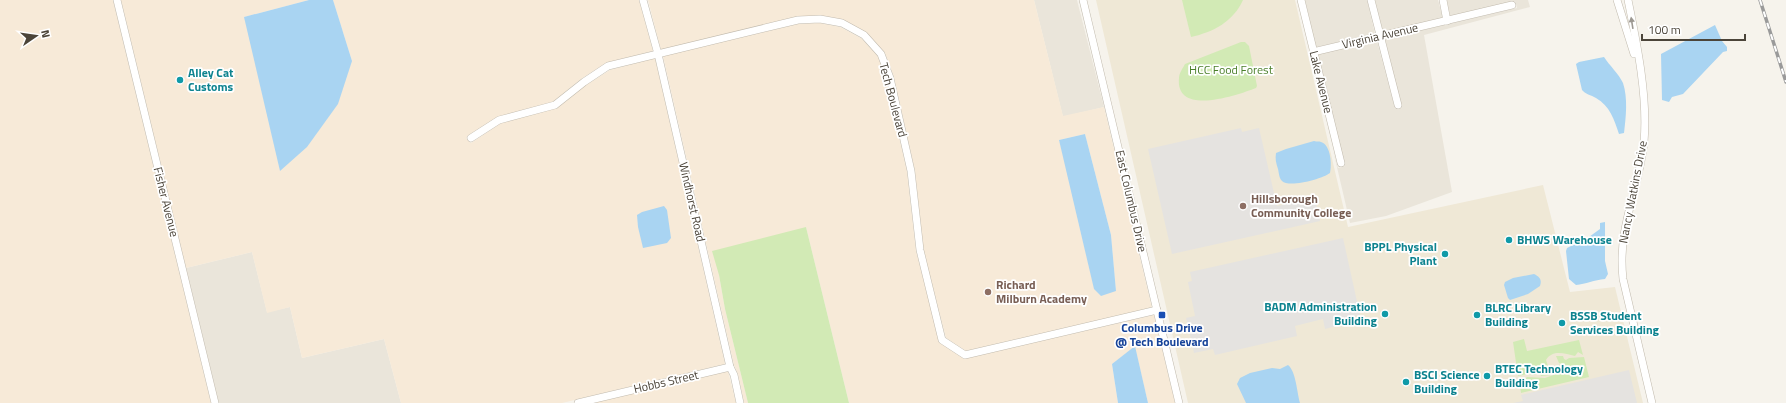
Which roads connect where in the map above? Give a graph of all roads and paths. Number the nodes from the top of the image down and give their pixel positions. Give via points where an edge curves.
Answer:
1 (117, 0) edge
2 (644, 0) edge
3 (1083, 0) edge
4 (1301, 0) edge
5 (1371, 0) edge
6 (1443, 0) edge
7 (1618, 0) edge
8 (1628, 0) edge
9 (1512, 5) dead end
10 (1447, 21) junction
11 (1380, 37) junction
12 (1313, 52) junction
13 (658, 54) junction
14 (1640, 74) junction
15 (1398, 105) dead end
16 (472, 138) dead end
17 (1341, 164) dead end
18 (1157, 310) junction
19 (730, 367) junction
20 (215, 403) edge
21 (578, 403) edge
22 (740, 403) edge
23 (1179, 403) edge
24 (1652, 403) edge

1 - 20 street, Fisher Avenue
2 - 13 street, Windhorst Road
3 - 18 street, East Columbus Drive
4 - 12 street, Lake Avenue
5 - 11 street
6 - 10 street
7 - 14 street, Nancy Watkins Drive
14 -> 8 street, Nancy Watkins Drive
9 - 10 street, Virginia Avenue
10 - 11 street, Virginia Avenue
11 - 12 street, Virginia Avenue
11 - 15 street
12 - 17 street, Lake Avenue
13 - 16 street, Tech Boulevard via 608,66 555,105 499,120
13 - 18 street, Tech Boulevard via 798,20 820,19 842,23 864,35 881,54 890,78 911,172 920,250 942,340 965,355
13 - 19 street, Windhorst Road
14 - 24 street, Nancy Watkins Drive via 1645,117 1644,143 1625,222 1621,262
18 - 23 street, East Columbus Drive
19 - 21 street, Hobbs Street
19 - 22 street, Windhorst Road

